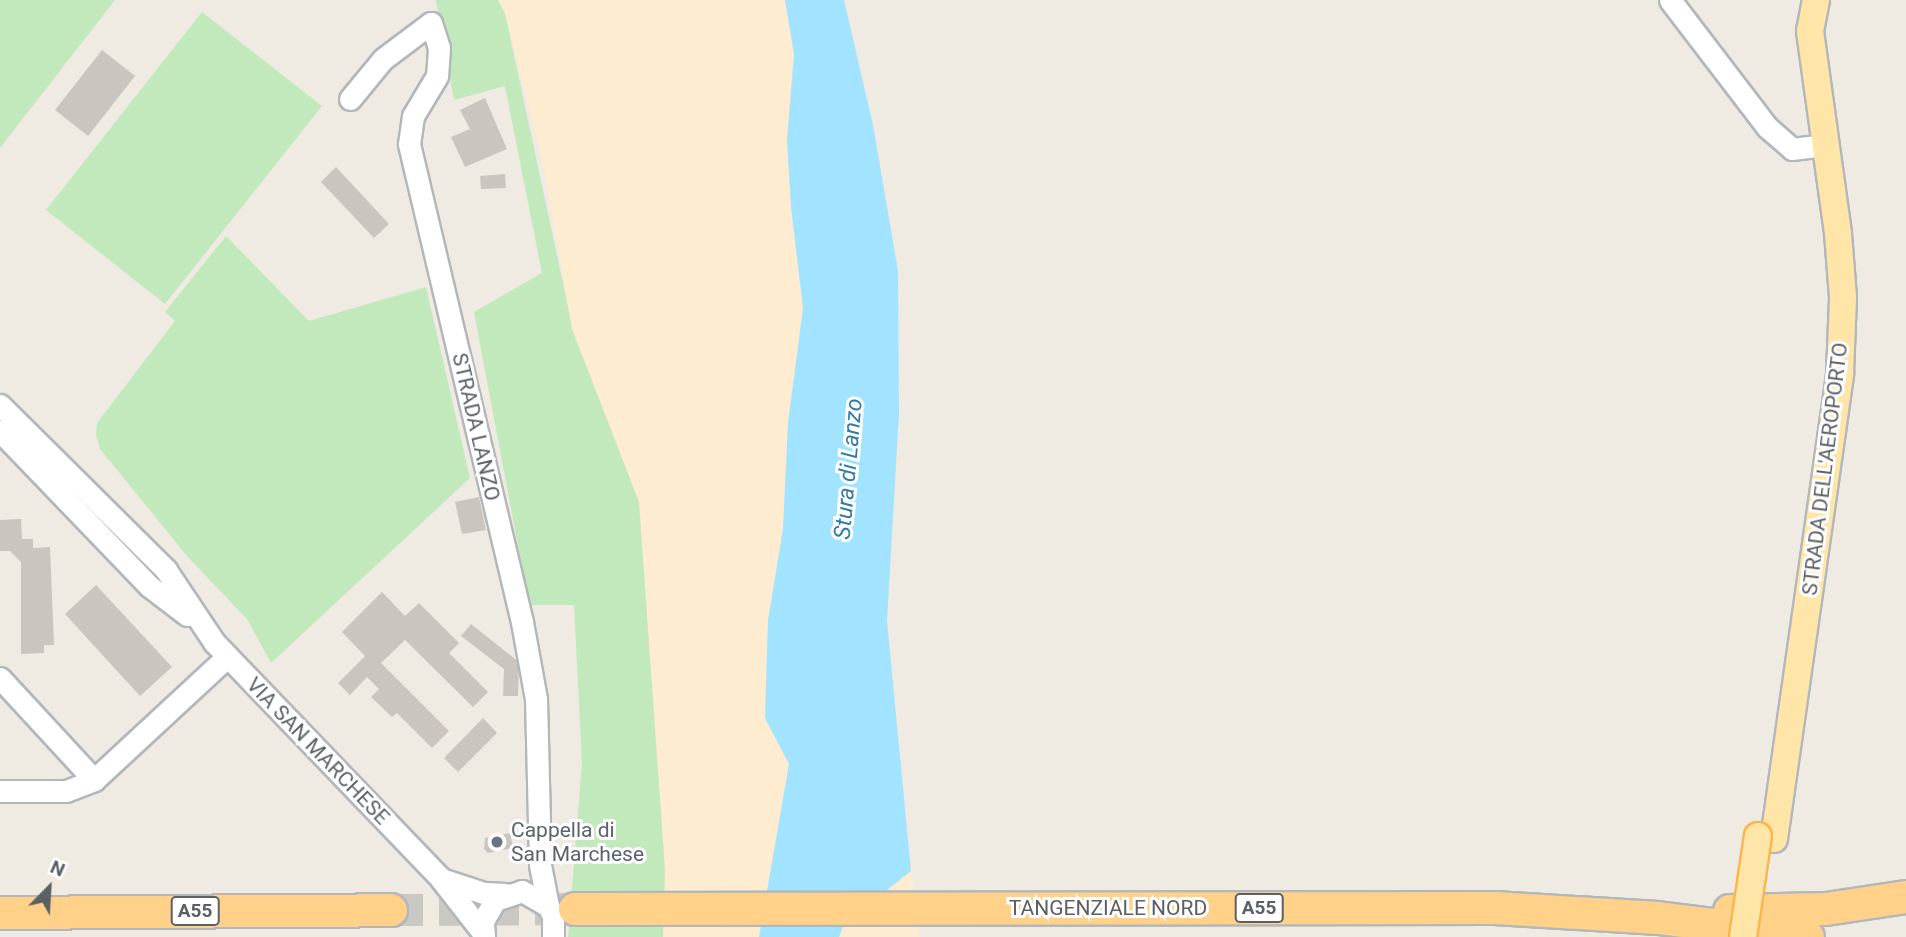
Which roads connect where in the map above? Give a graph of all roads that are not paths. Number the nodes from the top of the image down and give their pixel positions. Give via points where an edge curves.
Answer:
1 (1670, 0) edge
2 (1798, 0) edge
3 (1816, 0) edge
4 (350, 99) dead end
5 (1817, 146) junction
6 (0, 405) edge
7 (0, 431) edge
8 (197, 623) junction
9 (227, 657) junction
10 (0, 678) edge
11 (94, 780) junction
12 (0, 791) edge
13 (1766, 837) junction
14 (541, 840) junction
15 (441, 879) junction
16 (513, 893) junction
17 (1906, 897) edge
18 (572, 908) junction
19 (391, 909) tunnel mouth
20 (0, 913) edge
21 (1658, 918) junction
22 (484, 935) edge
23 (554, 937) edge
24 (1743, 937) edge
25 (1760, 937) edge
26 (1808, 937) edge

1 - 5 street via 1767,127 1792,149
2 - 5 main road, STRADA DELL'AEROPORTO via 1793,37
3 - 5 main road, STRADA DELL'AEROPORTO via 1810,31
4 - 14 street, STRADA LANZO via 383,59 432,23 439,48 437,76 413,116 409,144 522,622 536,699
5 - 13 main road, STRADA DELL'AEROPORTO via 1843,297 1840,373
6 - 8 street, VIA SAN MARCHESE via 166,570
7 - 8 street, VIA SAN MARCHESE via 149,586
8 - 9 street, VIA SAN MARCHESE
9 - 11 street
9 - 15 street, VIA SAN MARCHESE
10 - 11 street
11 - 12 street via 66,791
13 - 24 main road, STRADA DELL'AEROPORTO, bridge
13 - 25 main road, STRADA DELL'AEROPORTO
14 - 16 street, STRADA LANZO via 535,872
14 - 18 street, STRADA LANZO via 540,865
15 - 16 street, VIA SAN MARCHESE via 484,893
15 - 22 street, VIA SAN MARCHESE
16 - 18 street
16 - 22 street, STRADA LANZO via 487,910
17 - 21 highway via 1826,909 1746,909
18 - 21 highway, TANGENZIALE NORD / A55 via 1495,908
18 - 23 street, STRADA LANZO via 553,916
19 - 20 highway, A55
21 - 26 highway, TANGENZIALE NORD / A55

